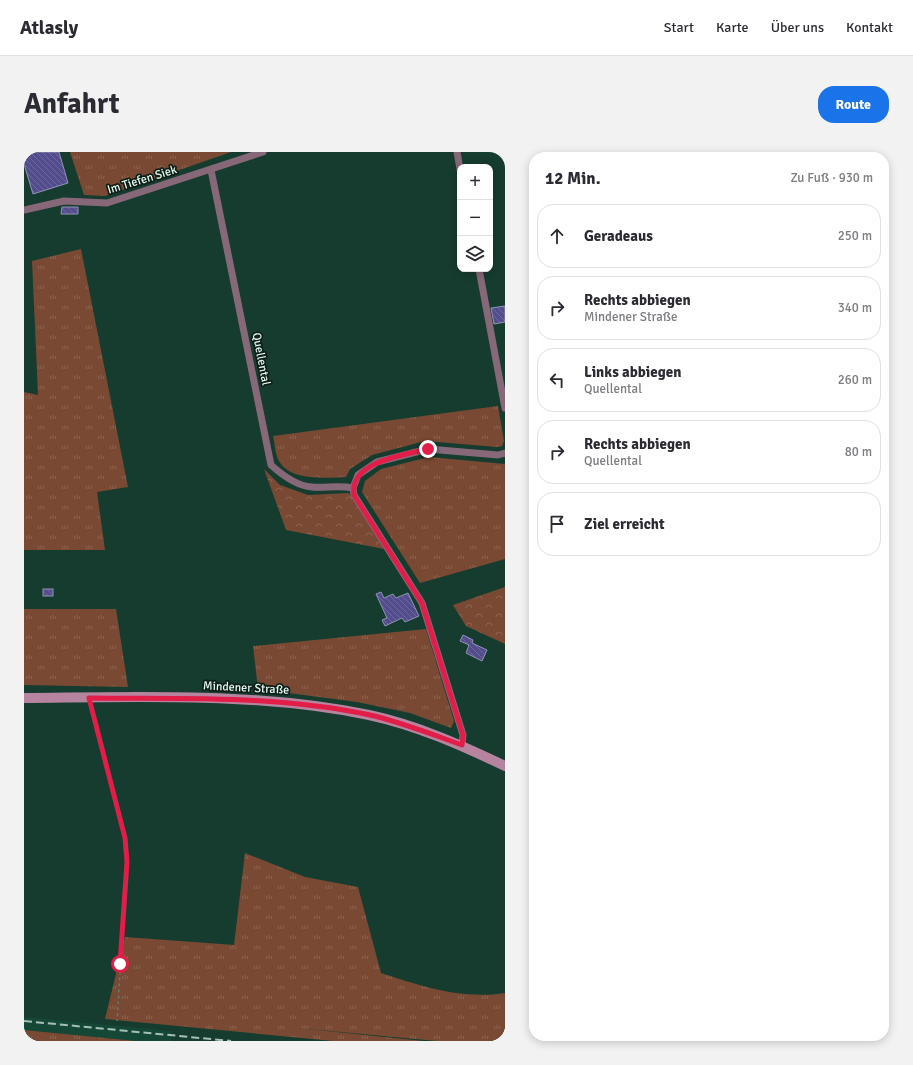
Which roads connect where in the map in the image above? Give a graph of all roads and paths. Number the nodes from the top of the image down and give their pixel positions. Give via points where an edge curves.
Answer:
1 (262, 152) edge
2 (457, 152) edge
3 (459, 164) edge
4 (211, 170) junction
5 (24, 210) edge
6 (480, 272) edge
7 (505, 408) edge
8 (505, 453) edge
9 (353, 488) junction
10 (24, 698) edge
11 (89, 698) junction
12 (462, 745) junction
13 (505, 766) edge
14 (116, 1021) dead end

1 - 4 street, Im Tiefen Siek
2 - 3 street
4 - 5 street, Im Tiefen Siek via 107,203 64,201
4 - 9 street, Quellental via 271,465 285,478 310,487
6 - 7 street
8 - 9 street via 428,449 378,462 358,475
9 - 12 street via 354,495 422,603 463,735
10 - 11 main road, Mindener Straße
11 - 12 main road, Mindener Straße via 228,699 316,706 370,715
11 - 14 path via 125,838 127,862
12 - 13 main road, Mindener Straße

